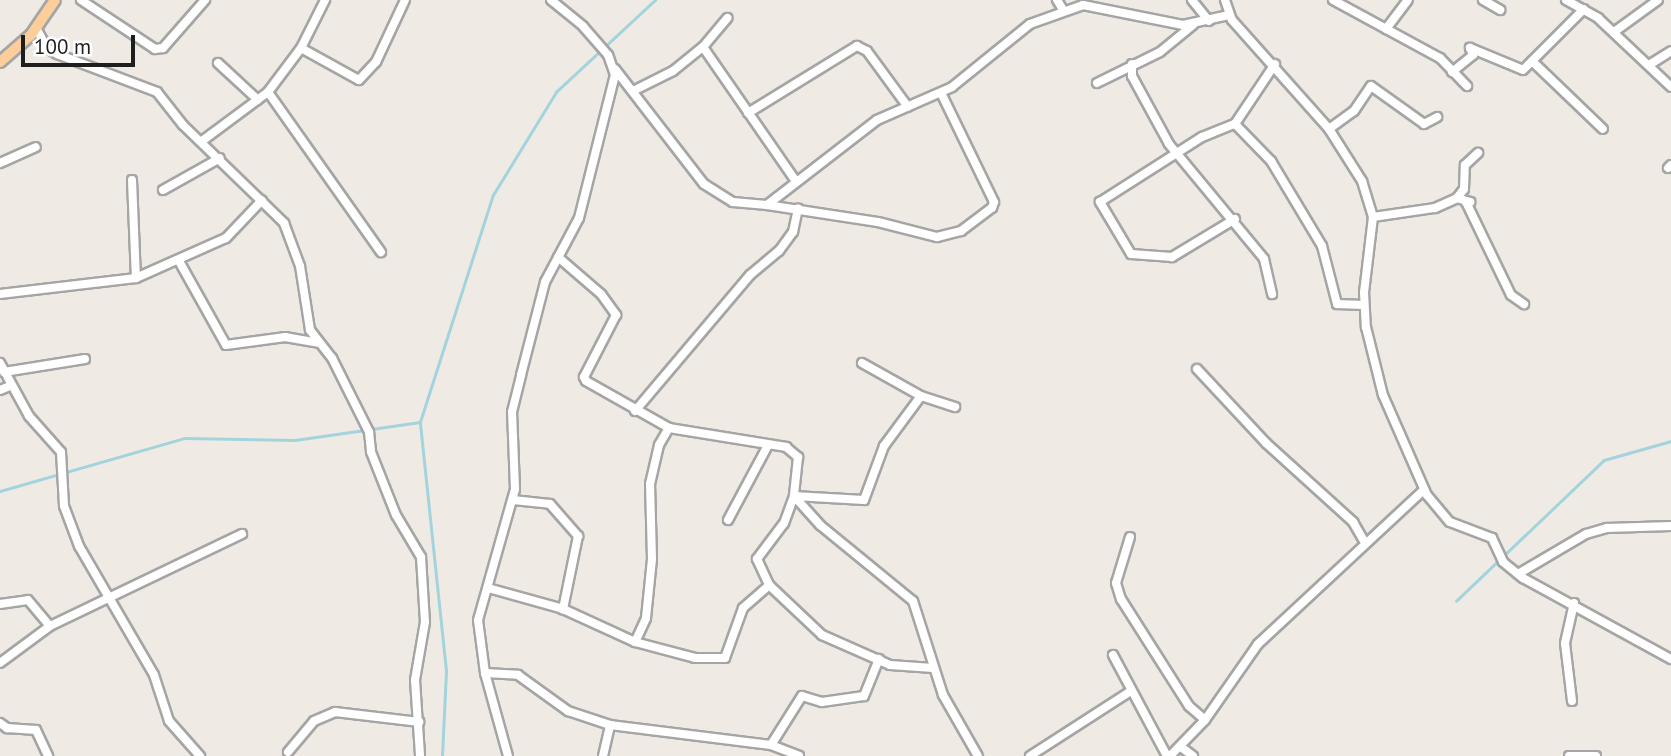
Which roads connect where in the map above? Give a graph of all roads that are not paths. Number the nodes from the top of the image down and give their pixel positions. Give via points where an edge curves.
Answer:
1 (55, 0) edge
2 (80, 0) edge
3 (325, 0) edge
4 (405, 0) edge
5 (551, 0) edge
6 (1057, 0) edge
7 (1192, 0) edge
8 (1225, 0) edge
9 (1333, 0) edge
10 (1408, 0) edge
11 (1483, 0) edge
12 (1566, 0) edge
13 (1658, 0) edge
14 (201, 2) edge
15 (1584, 9) junction
16 (1064, 10) junction
17 (1500, 10) dead end
18 (1229, 15) junction
19 (727, 18) dead end
20 (1209, 21) junction
21 (40, 24) junction
22 (1192, 25) junction
23 (1386, 29) junction
24 (1614, 32) junction
25 (704, 47) junction
26 (301, 48) junction
27 (1671, 51) edge
28 (1, 59) edge
29 (1532, 61) junction
30 (218, 63) dead end
31 (1132, 64) junction
32 (1275, 64) junction
33 (1648, 65) junction
34 (614, 68) junction
35 (1452, 72) junction
36 (1097, 83) dead end
37 (1467, 86) dead end
38 (1671, 87) edge
39 (634, 91) junction
40 (268, 92) junction
41 (941, 93) junction
42 (258, 100) junction
43 (908, 107) junction
44 (748, 113) junction
45 (1437, 117) dead end
46 (1235, 124) junction
47 (1329, 129) junction
48 (1603, 129) dead end
49 (202, 141) junction
50 (36, 147) dead end
51 (1176, 153) junction
52 (1478, 153) dead end
53 (220, 158) junction
54 (0, 163) edge
55 (132, 180) dead end
56 (795, 180) junction
57 (163, 190) dead end
58 (1457, 198) junction
59 (262, 200) junction
60 (767, 205) junction
61 (799, 209) junction
62 (1373, 216) junction
63 (1235, 219) junction
64 (382, 252) dead end
65 (558, 257) junction
66 (179, 261) junction
67 (136, 278) junction
68 (0, 294) edge
69 (1272, 294) dead end
70 (1524, 304) dead end
71 (1364, 305) junction
72 (318, 343) junction
73 (85, 359) dead end
74 (862, 363) dead end
75 (2, 368) edge
76 (1197, 369) dead end
77 (10, 386) junction
78 (0, 390) edge
79 (920, 397) junction
80 (955, 407) dead end
81 (635, 411) junction
82 (669, 428) junction
83 (768, 445) junction
84 (1424, 490) junction
85 (794, 496) junction
86 (513, 500) junction
87 (728, 520) dead end
88 (1671, 526) edge
89 (242, 534) dead end
90 (1130, 537) dead end
91 (1365, 544) junction
92 (1518, 574) junction
93 (769, 585) junction
94 (488, 588) junction
95 (108, 598) junction
96 (1574, 603) junction
97 (0, 604) edge
98 (563, 609) junction
99 (50, 626) junction
100 (635, 642) junction
101 (1113, 655) dead end
102 (879, 659) junction
103 (1671, 659) edge
104 (0, 663) edge
105 (933, 668) junction
106 (485, 673) junction
107 (1131, 691) junction
108 (1572, 701) dead end
109 (1205, 720) junction
110 (419, 722) junction
111 (0, 723) edge
112 (610, 725) junction
113 (771, 745) junction
114 (1181, 747) junction
115 (288, 752) dead end
116 (788, 754) edge
117 (48, 756) edge
118 (200, 756) edge
119 (421, 756) edge
120 (508, 756) edge
121 (603, 756) edge
122 (799, 756) edge
123 (978, 756) edge
124 (1030, 756) edge
125 (1169, 756) edge
126 (1193, 756) edge
127 (1569, 756) edge
128 (1596, 756) edge

1 - 21 main road
2 - 14 street via 155,49 163,48
3 - 26 street
4 - 26 street via 376,62 359,80
5 - 34 street via 606,52
6 - 16 street
7 - 20 street
8 - 18 street
9 - 23 street
10 - 23 street
11 - 17 street
12 - 15 street
13 - 24 street
15 - 24 street
15 - 29 street
16 - 22 street via 1096,4
16 - 41 street via 1019,31
18 - 20 street
18 - 32 street
19 - 25 street
20 - 22 street
21 - 28 main road
21 - 49 street via 47,48 94,71 151,88
22 - 31 street via 1160,52
23 - 35 street via 1440,58
24 - 33 street
25 - 39 street via 673,71
25 - 44 street
26 - 40 street
27 - 33 street
29 - 35 street via 1516,71 1470,48 1473,55
29 - 48 street
30 - 42 street
31 - 36 street
31 - 51 street via 1132,76
32 - 46 street
32 - 47 street
33 - 38 street
34 - 39 street
34 - 65 street via 595,165 579,218
35 - 37 street
39 - 60 street via 704,184 733,202
40 - 42 street
40 - 64 street
41 - 43 street
41 - 61 street via 994,202 992,208 961,231 937,237
42 - 49 street
43 - 44 street via 867,51 857,46
43 - 56 street via 877,120
44 - 56 street
45 - 47 street via 1424,124 1371,86 1354,111
46 - 51 street
46 - 71 street via 1270,161 1322,246 1336,304
47 - 62 street via 1362,181
49 - 53 street
50 - 54 street
51 - 63 street
51 - 63 street via 1142,179 1119,186 1101,199 1128,252 1172,257
52 - 58 street via 1465,164 1464,189
53 - 57 street
53 - 59 street
55 - 67 street
56 - 60 street
58 - 62 street via 1435,208
58 - 70 street via 1470,202 1466,202 1511,295
59 - 66 street via 226,238
59 - 72 street via 284,223 300,266 306,318
60 - 61 street
61 - 81 street via 793,232 779,251 750,275
62 - 71 street
63 - 69 street via 1264,259
65 - 81 street via 601,294 616,315 584,377 586,382
65 - 86 street via 542,293 512,412
66 - 67 street
66 - 72 street via 226,345 285,337
67 - 68 street
71 - 84 street via 1383,395
72 - 110 street via 332,358 369,432 371,452 396,515 421,557 425,622 415,667
73 - 75 street
74 - 79 street
75 - 77 street
76 - 91 street via 1266,443 1353,522
77 - 78 street
77 - 95 street via 37,428 61,452 67,519
79 - 80 street
79 - 85 street via 884,446 864,500
81 - 82 street
82 - 83 street
82 - 100 street via 650,484 652,559 646,618
83 - 85 street via 786,447 798,457
83 - 87 street
84 - 91 street
84 - 92 street via 1450,522 1492,538 1501,557
85 - 93 street via 773,542 757,559
85 - 105 street via 820,525 913,601
86 - 94 street
86 - 98 street via 550,504 579,536
88 - 92 street via 1607,528 1586,534
89 - 95 street
90 - 109 street via 1116,583 1121,599 1189,706
91 - 109 street via 1258,645
92 - 96 street
93 - 100 street via 743,608 725,658 695,658
93 - 102 street via 822,635
94 - 98 street
94 - 106 street via 478,620
95 - 99 street
95 - 118 street via 154,675 169,720
96 - 103 street
96 - 108 street via 1566,643
97 - 99 street via 28,600
98 - 100 street
99 - 104 street
101 - 107 street
102 - 105 street via 898,666
102 - 113 street via 864,696 822,702 802,696
105 - 123 street via 950,711
106 - 112 street via 517,675 568,711
106 - 120 street
107 - 124 street
107 - 125 street
109 - 114 street
110 - 115 street via 335,712 314,721
110 - 119 street
111 - 117 street via 7,728 36,730
112 - 113 street
112 - 121 street
113 - 116 street
114 - 125 street
114 - 126 street
116 - 122 street
127 - 128 street

